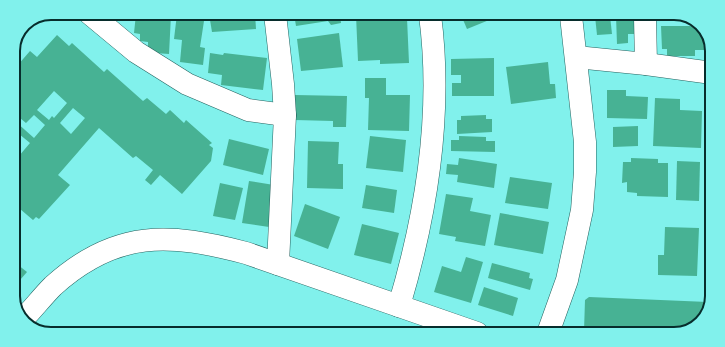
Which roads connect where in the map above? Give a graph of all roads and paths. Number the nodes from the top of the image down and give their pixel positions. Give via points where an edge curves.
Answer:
1 (97, 20) edge
2 (276, 20) edge
3 (431, 20) edge
4 (571, 20) edge
5 (644, 20) edge
6 (576, 57) junction
7 (646, 64) junction
8 (705, 72) edge
9 (285, 115) junction
10 (278, 264) junction
11 (399, 306) junction
12 (27, 315) edge
13 (459, 327) edge
14 (550, 327) edge

1 - 9 street via 136,52 187,84 248,110
2 - 9 street
3 - 11 street via 434,45 433,128 428,179 420,229
4 - 6 street
5 - 7 street
6 - 7 street
6 - 14 street via 585,142 583,202 567,280
7 - 8 street
9 - 10 street
10 - 11 street
10 - 12 street via 208,243 179,239 148,239 125,244 70,273
11 - 13 street

